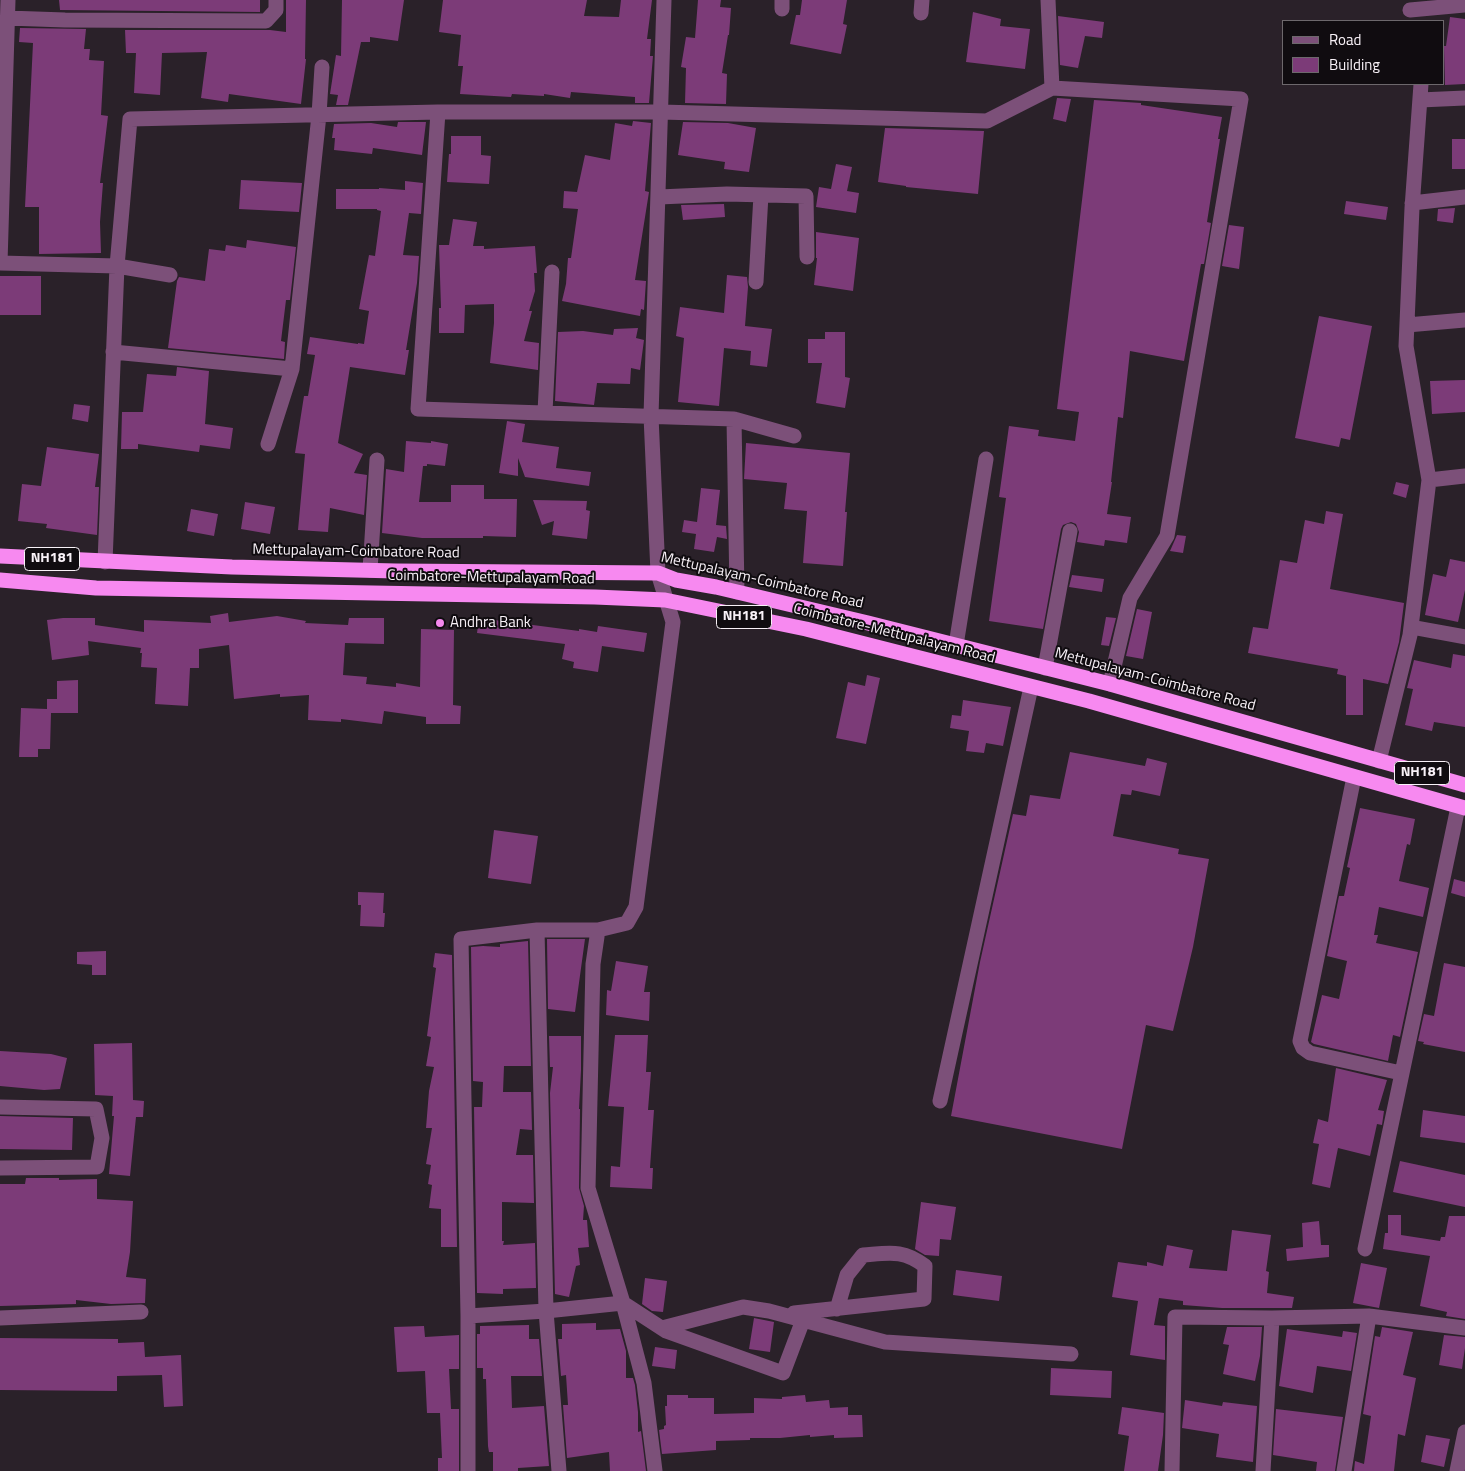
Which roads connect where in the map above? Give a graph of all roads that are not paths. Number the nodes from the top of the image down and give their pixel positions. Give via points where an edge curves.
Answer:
1 (8, 0) edge
2 (276, 0) edge
3 (664, 0) edge
4 (1048, 0) edge
5 (1465, 5) edge
6 (1410, 11) edge
7 (7, 18) junction
8 (322, 67) dead end
9 (1421, 85) edge
10 (1052, 88) junction
11 (1465, 98) edge
12 (1420, 100) junction
13 (438, 112) junction
14 (661, 112) junction
15 (319, 115) junction
16 (761, 195) junction
17 (658, 197) junction
18 (1465, 197) edge
19 (1412, 203) junction
20 (807, 257) dead end
21 (0, 263) edge
22 (116, 266) junction
23 (552, 272) dead end
24 (170, 275) dead end
25 (756, 282) dead end
26 (1465, 320) edge
27 (1407, 325) junction
28 (113, 352) junction
29 (292, 369) junction
30 (545, 412) junction
31 (651, 416) junction
32 (734, 419) junction
33 (794, 436) dead end
34 (268, 444) dead end
35 (377, 460) dead end
36 (986, 460) dead end
37 (1465, 476) edge
38 (1429, 480) junction
39 (1070, 531) dead end
40 (0, 556) edge
41 (105, 562) junction
42 (370, 570) junction
43 (658, 573) junction
44 (0, 580) edge
45 (737, 592) junction
46 (665, 600) junction
47 (1411, 627) junction
48 (1465, 637) edge
49 (956, 645) junction
50 (1045, 668) junction
51 (1110, 684) junction
52 (1032, 687) junction
53 (1379, 760) junction
54 (1354, 777) junction
55 (1465, 785) edge
56 (1461, 808) edge
57 (538, 930) junction
58 (598, 930) junction
59 (1402, 1073) junction
60 (940, 1101) dead end
61 (0, 1107) edge
62 (0, 1168) edge
63 (1364, 1249) dead end
64 (623, 1303) junction
65 (837, 1308) junction
66 (546, 1311) junction
67 (141, 1312) dead end
68 (782, 1314) junction
69 (468, 1316) junction
70 (1368, 1316) junction
71 (0, 1318) edge
72 (1272, 1318) junction
73 (803, 1320) junction
74 (662, 1328) junction
75 (1465, 1328) edge
76 (1071, 1354) dead end
77 (1465, 1432) edge
78 (468, 1471) edge
79 (559, 1471) edge
80 (655, 1471) edge
81 (1172, 1471) edge
82 (1263, 1471) edge
83 (1344, 1471) edge
84 (1457, 1471) edge

1 - 7 street
2 - 7 street via 276,10 266,22
3 - 14 street
4 - 10 street
5 - 6 street
7 - 21 street
8 - 15 street
9 - 12 street
10 - 14 street via 986,121
10 - 51 street via 1241,99 1167,536 1130,598
11 - 12 street
12 - 19 street
13 - 14 street
13 - 15 street
13 - 30 street via 418,410
14 - 17 street
15 - 22 street via 130,119
15 - 29 street
16 - 17 street
16 - 20 street via 806,196
16 - 25 street
17 - 31 street
18 - 19 street
19 - 27 street
21 - 22 street
22 - 24 street
22 - 28 street
23 - 30 street
26 - 27 street
27 - 38 street via 1406,346
28 - 29 street
28 - 41 street
29 - 34 street
30 - 31 street
31 - 32 street
31 - 43 street
32 - 33 street
32 - 45 street
35 - 42 street
36 - 49 street
37 - 38 street
38 - 47 street
39 - 50 street
40 - 41 highway, Mettupalayam-Coimbatore Road / NH181
41 - 42 highway, Mettupalayam-Coimbatore Road / NH181
42 - 43 highway, Mettupalayam-Coimbatore Road / NH181
43 - 45 highway, Mettupalayam-Coimbatore Road / NH181 via 676,580
43 - 46 street
44 - 46 highway, Coimbatore-Mettupalayam Road / NH181 via 96,588
45 - 49 highway, Mettupalayam-Coimbatore Road / NH181
46 - 52 highway, Coimbatore-Mettupalayam Road / NH181 via 806,629
46 - 58 street via 673,622 636,907 626,923
47 - 48 street
47 - 53 street
49 - 50 highway, Mettupalayam-Coimbatore Road / NH181
50 - 51 highway, Mettupalayam-Coimbatore Road / NH181
51 - 53 highway, Mettupalayam-Coimbatore Road / NH181
52 - 54 highway, Coimbatore-Mettupalayam Road / NH181
52 - 60 street
53 - 55 highway, Mettupalayam-Coimbatore Road / NH181
54 - 56 highway, Coimbatore-Mettupalayam Road / NH181
54 - 59 street via 1300,1041 1310,1053
56 - 59 street
57 - 58 street
57 - 66 street
57 - 69 street via 461,939
58 - 64 street via 593,964 588,1188
59 - 63 street
61 - 62 street via 96,1109 102,1138 96,1167
64 - 66 street
64 - 74 street
64 - 80 street via 644,1383
65 - 65 street via 924,1299 925,1266 916,1258 901,1253 863,1255 847,1275
65 - 68 street
66 - 69 street
66 - 79 street
67 - 71 street
68 - 73 street
68 - 74 street via 743,1307
69 - 78 street
70 - 72 street
70 - 75 street
70 - 83 street
72 - 81 street via 1175,1317
72 - 82 street
73 - 74 street via 783,1373
73 - 76 street via 885,1342
77 - 84 street

